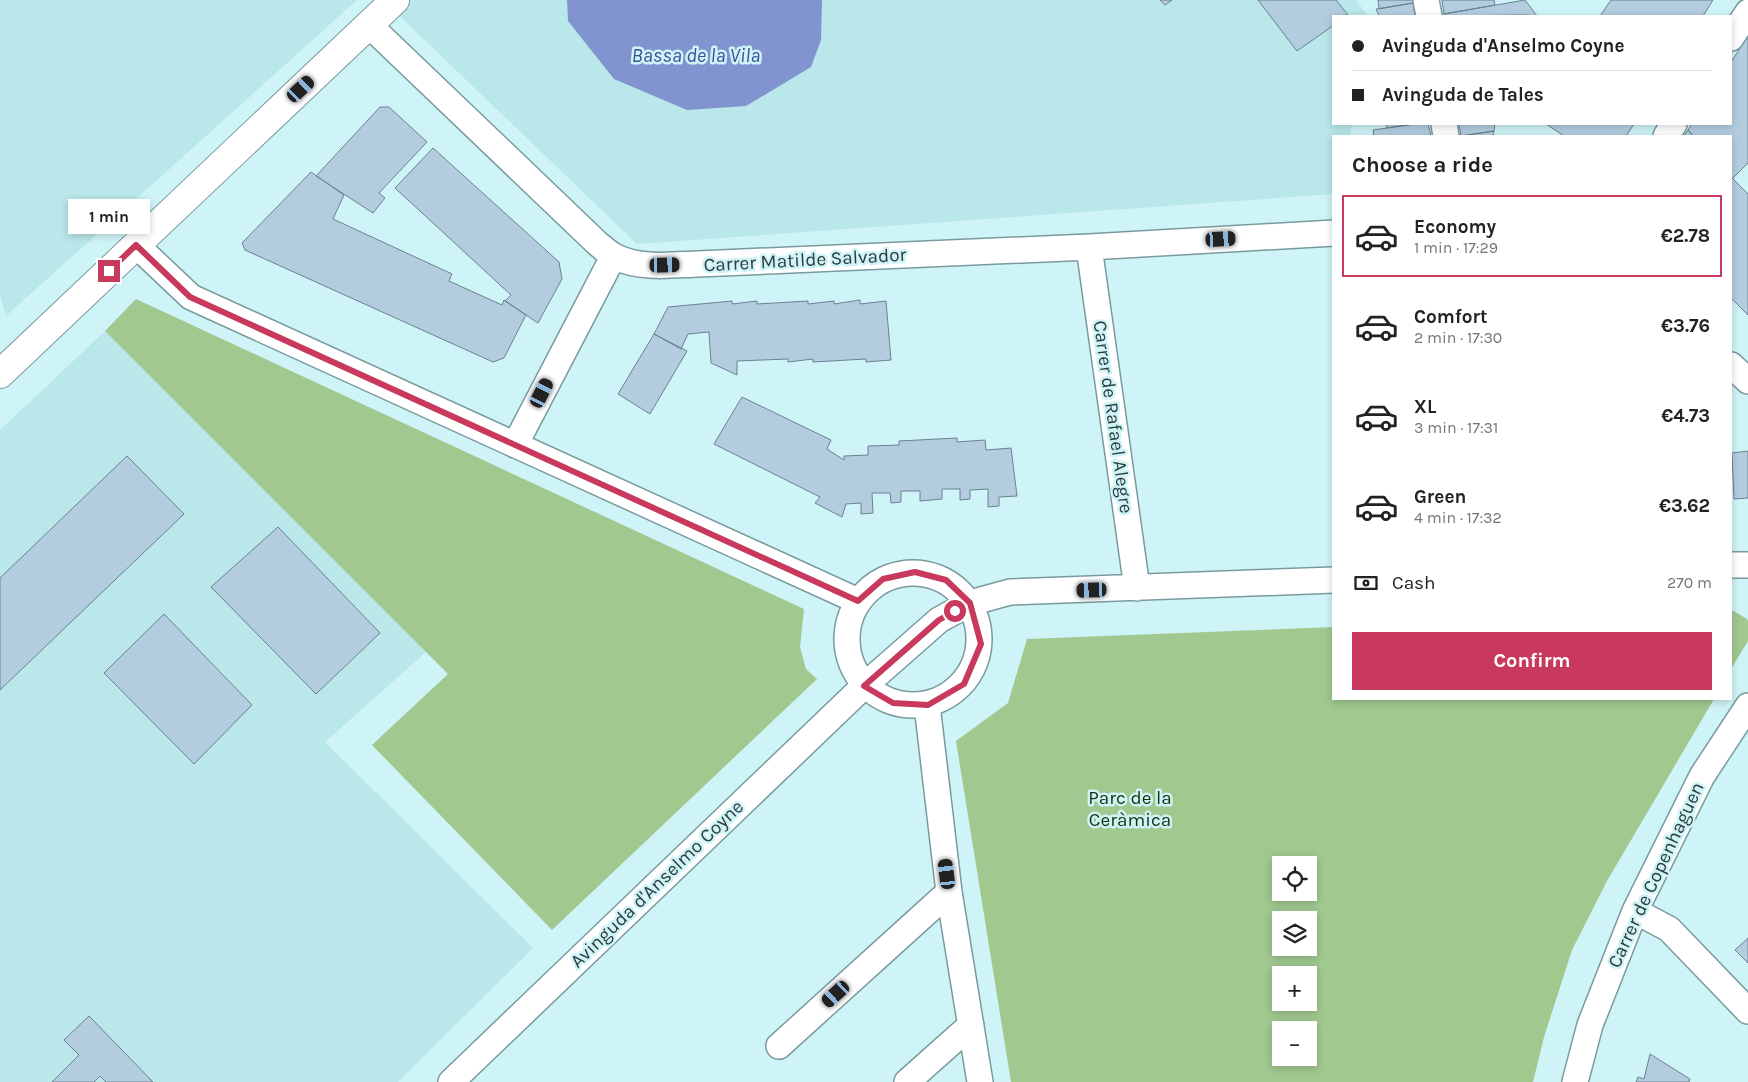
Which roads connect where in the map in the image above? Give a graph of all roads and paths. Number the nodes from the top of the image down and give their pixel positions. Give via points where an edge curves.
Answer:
1 (395, 0) edge
2 (1426, 0) edge
3 (1748, 12) edge
4 (1429, 15) edge
5 (370, 24) junction
6 (1732, 36) edge
7 (1332, 233) edge
8 (136, 245) junction
9 (1089, 246) junction
10 (614, 256) junction
11 (1732, 366) edge
12 (0, 374) edge
13 (1748, 381) edge
14 (516, 445) junction
15 (1732, 565) edge
16 (1748, 565) edge
17 (1332, 580) edge
18 (1137, 588) junction
19 (858, 601) junction
20 (970, 603) junction
21 (864, 686) junction
22 (928, 705) junction
23 (1748, 706) edge
24 (949, 892) junction
25 (1635, 911) junction
26 (1748, 1011) edge
27 (971, 1025) junction
28 (779, 1046) dead end
29 (450, 1082) edge
30 (907, 1082) edge
31 (980, 1082) edge
32 (1575, 1082) edge

1 - 5 main road
2 - 4 street
3 - 6 street
5 - 8 main road
5 - 10 street, Carrer Matilde Salvador
7 - 9 street, Carrer Matilde Salvador
8 - 12 main road
8 - 14 street via 190,297
9 - 10 street, Carrer Matilde Salvador via 698,264 643,264
9 - 18 street, Carrer de Rafael Alegre
10 - 14 street
11 - 13 street
14 - 19 street
15 - 16 street
17 - 18 street, Avinguda d'Anselmo Coyne
18 - 20 street, Avinguda d'Anselmo Coyne via 1010,592
19 - 20 street via 883,579 915,572 946,580
19 - 21 street via 846,629 849,659
20 - 21 street, Avinguda d'Anselmo Coyne via 939,620
20 - 22 street via 981,644 964,684
21 - 22 street via 893,703
21 - 29 street, Avinguda d'Anselmo Coyne
22 - 24 street
23 - 25 street, Carrer de Copenhaguen via 1702,776
24 - 27 street
24 - 28 street
25 - 26 street via 1669,929
25 - 32 street, Carrer de Copenhaguen via 1590,1025
27 - 30 street
27 - 31 street

